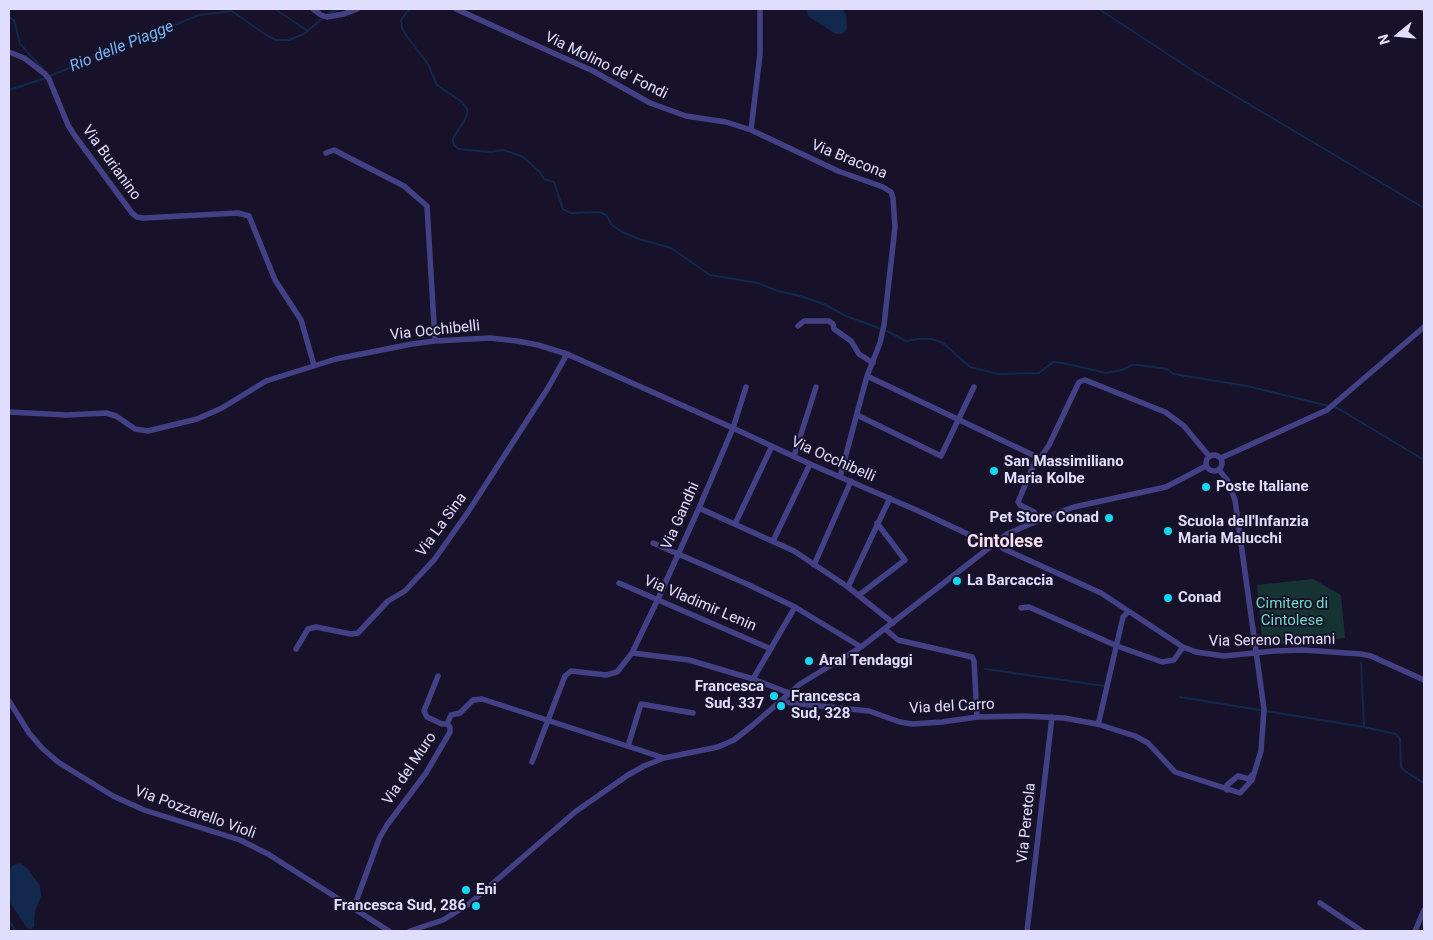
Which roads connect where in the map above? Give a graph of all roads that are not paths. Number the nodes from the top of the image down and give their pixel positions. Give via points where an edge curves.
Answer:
1 (314, 9) edge
2 (357, 9) edge
3 (456, 9) edge
4 (760, 9) edge
5 (9, 52) edge
6 (751, 130) junction
7 (326, 153) dead end
8 (798, 326) dead end
9 (1424, 327) edge
10 (435, 341) junction
11 (567, 354) junction
12 (873, 363) junction
13 (314, 365) junction
14 (867, 376) junction
15 (746, 387) dead end
16 (816, 387) dead end
17 (974, 387) dead end
18 (9, 412) edge
19 (857, 415) junction
20 (958, 419) junction
21 (733, 428) junction
22 (772, 446) junction
23 (794, 456) junction
24 (1209, 456) junction
25 (1037, 457) junction
26 (1222, 458) junction
27 (810, 464) junction
28 (1206, 466) junction
29 (1218, 470) junction
30 (840, 477) junction
31 (851, 481) junction
32 (890, 498) junction
33 (699, 508) junction
34 (1038, 520) junction
35 (735, 524) junction
36 (877, 524) junction
37 (773, 542) junction
38 (653, 543) dead end
39 (993, 543) junction
40 (677, 554) junction
41 (814, 565) junction
42 (619, 583) dead end
43 (848, 587) junction
44 (860, 595) junction
45 (658, 599) junction
46 (795, 607) junction
47 (1021, 608) dead end
48 (1128, 612) junction
49 (892, 623) junction
50 (884, 629) junction
51 (1117, 646) junction
52 (861, 647) junction
53 (1183, 647) junction
54 (296, 649) dead end
55 (771, 649) junction
56 (632, 653) junction
57 (1256, 653) junction
58 (438, 676) dead end
59 (753, 679) junction
60 (1424, 680) edge
61 (789, 692) junction
62 (9, 701) edge
63 (780, 701) junction
64 (693, 713) dead end
65 (977, 716) junction
66 (1052, 717) junction
67 (548, 720) junction
68 (447, 724) junction
69 (1097, 724) junction
70 (628, 746) junction
71 (664, 758) junction
72 (532, 762) dead end
73 (1254, 773) junction
74 (1228, 790) junction
75 (1320, 904) dead end
76 (354, 908) junction
77 (1424, 910) edge
78 (429, 929) edge
79 (389, 931) edge
80 (410, 931) edge
81 (1027, 931) edge
82 (1362, 931) edge
83 (1415, 931) edge

1 - 2 street via 327,17
3 - 6 street, Via Molino de' Fondi via 593,71 650,103 686,116 726,122
4 - 6 street via 760,54
5 - 13 street, Via Burianino via 24,58 49,79 74,136 137,217 238,213 249,216 275,280 301,320
6 - 12 street, Via Bracona via 891,192 895,209 894,236 884,326
7 - 10 street via 334,150 404,186 426,206
8 - 12 street via 804,321 829,321 834,329 851,341 859,354
9 - 26 street via 1327,410
10 - 11 street, Via Occhibelli via 490,338 538,345
10 - 13 street, Via Occhibelli
11 - 21 street, Via Occhibelli
11 - 54 street, Via La Sina via 468,512 434,560 358,633 316,627 308,629
12 - 14 street, Via Bracona
13 - 18 street, Via Occhibelli via 266,381 196,420 148,432 135,429 106,412 66,415
14 - 19 street, Via Bracona
14 - 20 street
15 - 21 street, Via Gandhi
16 - 23 street
17 - 20 street
19 - 20 street via 941,456
19 - 30 street, Via Bracona
20 - 25 street
21 - 22 street, Via Occhibelli
21 - 33 street, Via Gandhi
22 - 23 street, Via Occhibelli
22 - 35 street
23 - 27 street, Via Occhibelli
24 - 25 street via 1184,426 1165,412 1085,380 1079,382 1049,445 1041,457
24 - 26 street via 1216,454
24 - 28 street
25 - 34 street via 1018,502 1034,512
26 - 29 street via 1222,466
27 - 30 street, Via Occhibelli
27 - 37 street
28 - 29 street via 1213,471
28 - 34 street via 1166,487 1074,507
29 - 57 street via 1228,481 1235,500
30 - 31 street, Via Occhibelli
31 - 32 street, Via Occhibelli
31 - 41 street
32 - 36 street
32 - 39 street, Via Occhibelli
33 - 35 street
33 - 40 street, Via Gandhi
34 - 39 street
35 - 37 street
36 - 43 street
36 - 44 street via 906,560
37 - 41 street
38 - 40 street
39 - 48 street, Via Sereno Romani via 1101,593
39 - 49 street
40 - 45 street, Via Gandhi
40 - 46 street
41 - 43 street
42 - 45 street, Via Vladimir Lenin
43 - 44 street
44 - 49 street
45 - 55 street, Via Vladimir Lenin
45 - 56 street, Via Gandhi
46 - 52 street
46 - 55 street
47 - 51 street via 1029,607
48 - 51 street via 1123,617
48 - 53 street, Via Sereno Romani
49 - 50 street
50 - 52 street
50 - 65 street via 898,640 972,657
51 - 53 street via 1162,662 1174,660
51 - 69 street
52 - 61 street
53 - 57 street, Via Sereno Romani via 1210,656
55 - 59 street
56 - 59 street via 689,660
56 - 67 street, Via Gandhi via 617,672 606,675 571,671 565,676
57 - 60 street, Via Sereno Romani via 1303,650 1361,654
57 - 73 street via 1264,712 1261,751
58 - 68 street via 424,711 427,717
59 - 61 street
61 - 63 street
62 - 76 street, Via Pozzarello Violi via 42,748 58,762 113,796 144,810 240,840
63 - 65 street, Via del Carro via 869,711 912,724
63 - 71 street via 734,740 718,747
64 - 70 street via 641,704
65 - 66 street, Via del Carro
66 - 69 street, Via del Carro
66 - 81 street, Via Peretola
67 - 68 street, Via del Muro via 478,699 460,713 451,715
67 - 70 street, Via del Muro
67 - 72 street
68 - 76 street, Via del Muro via 450,732 426,773 379,839
69 - 74 street, Via del Carro via 1135,736 1158,753 1175,772
70 - 71 street, Via del Muro
71 - 78 street via 628,775 575,812 473,901
73 - 74 street via 1240,793
73 - 74 street via 1249,779 1238,776 1227,785
75 - 82 street
76 - 79 street, Via Pozzarello Violi
77 - 83 street
78 - 80 street

